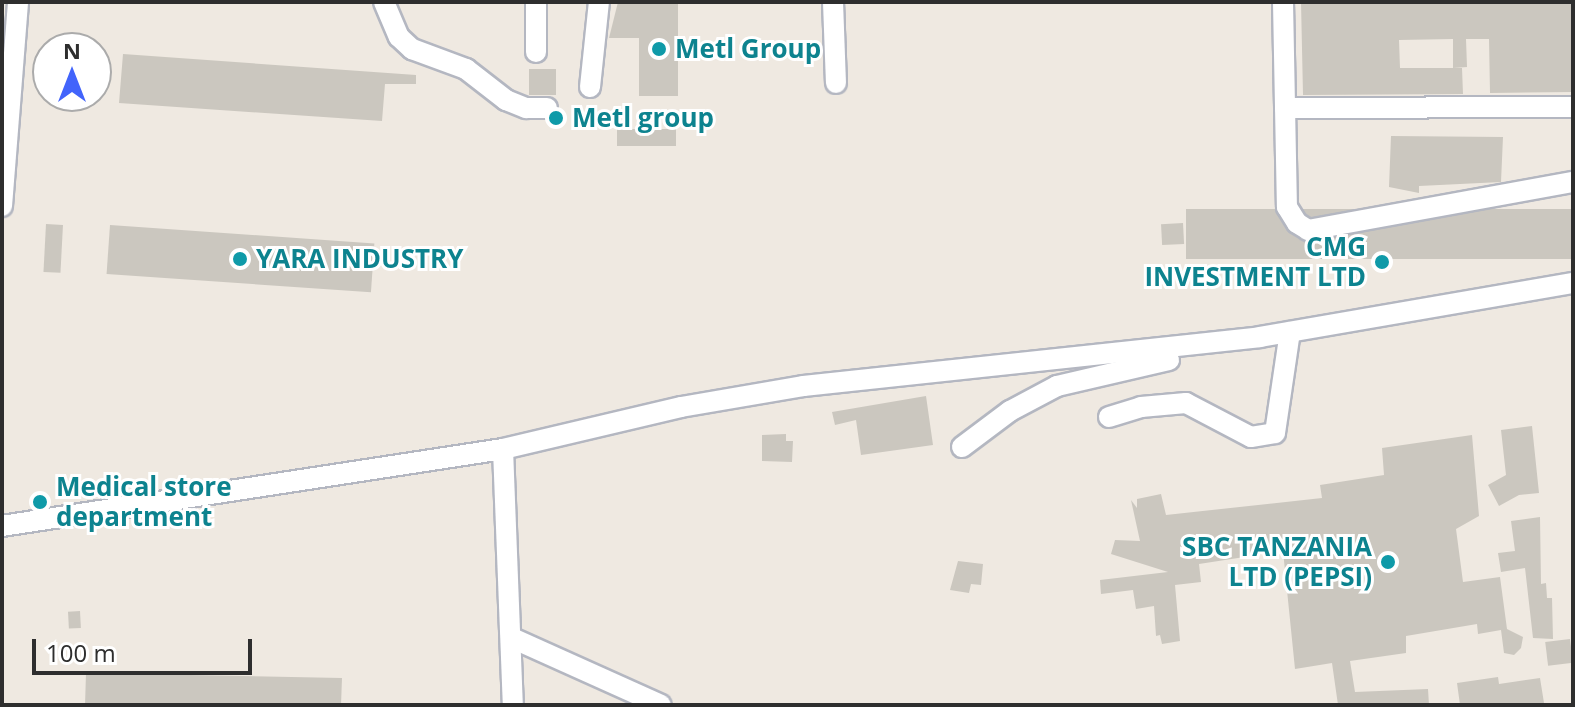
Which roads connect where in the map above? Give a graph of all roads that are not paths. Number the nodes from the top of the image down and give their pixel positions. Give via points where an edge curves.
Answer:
1 (18, 2) edge
2 (384, 2) edge
3 (536, 2) edge
4 (599, 2) edge
5 (833, 2) edge
6 (1283, 2) edge
7 (536, 52) dead end
8 (836, 83) dead end
9 (590, 87) dead end
10 (1573, 107) edge
11 (547, 108) dead end
12 (1285, 108) junction
13 (4, 164) edge
14 (1573, 182) edge
15 (2, 206) edge
16 (1573, 283) edge
17 (1290, 332) junction
18 (1219, 342) junction
19 (1109, 417) dead end
20 (962, 447) dead end
21 (503, 449) junction
22 (2, 526) edge
23 (512, 638) junction
24 (513, 705) edge
25 (661, 705) edge

1 - 13 street
2 - 11 street via 399,37 412,49 466,69 506,100 526,108
3 - 7 street
4 - 9 street
5 - 8 street
6 - 12 street
10 - 12 street
12 - 14 street via 1287,207 1308,230
13 - 15 street
16 - 17 street
17 - 18 street
17 - 19 street via 1275,433 1251,437 1186,403 1141,407
18 - 20 street via 1057,386 1010,411
18 - 21 street via 804,386 681,407
21 - 22 street
21 - 23 street
23 - 24 street
23 - 25 street

